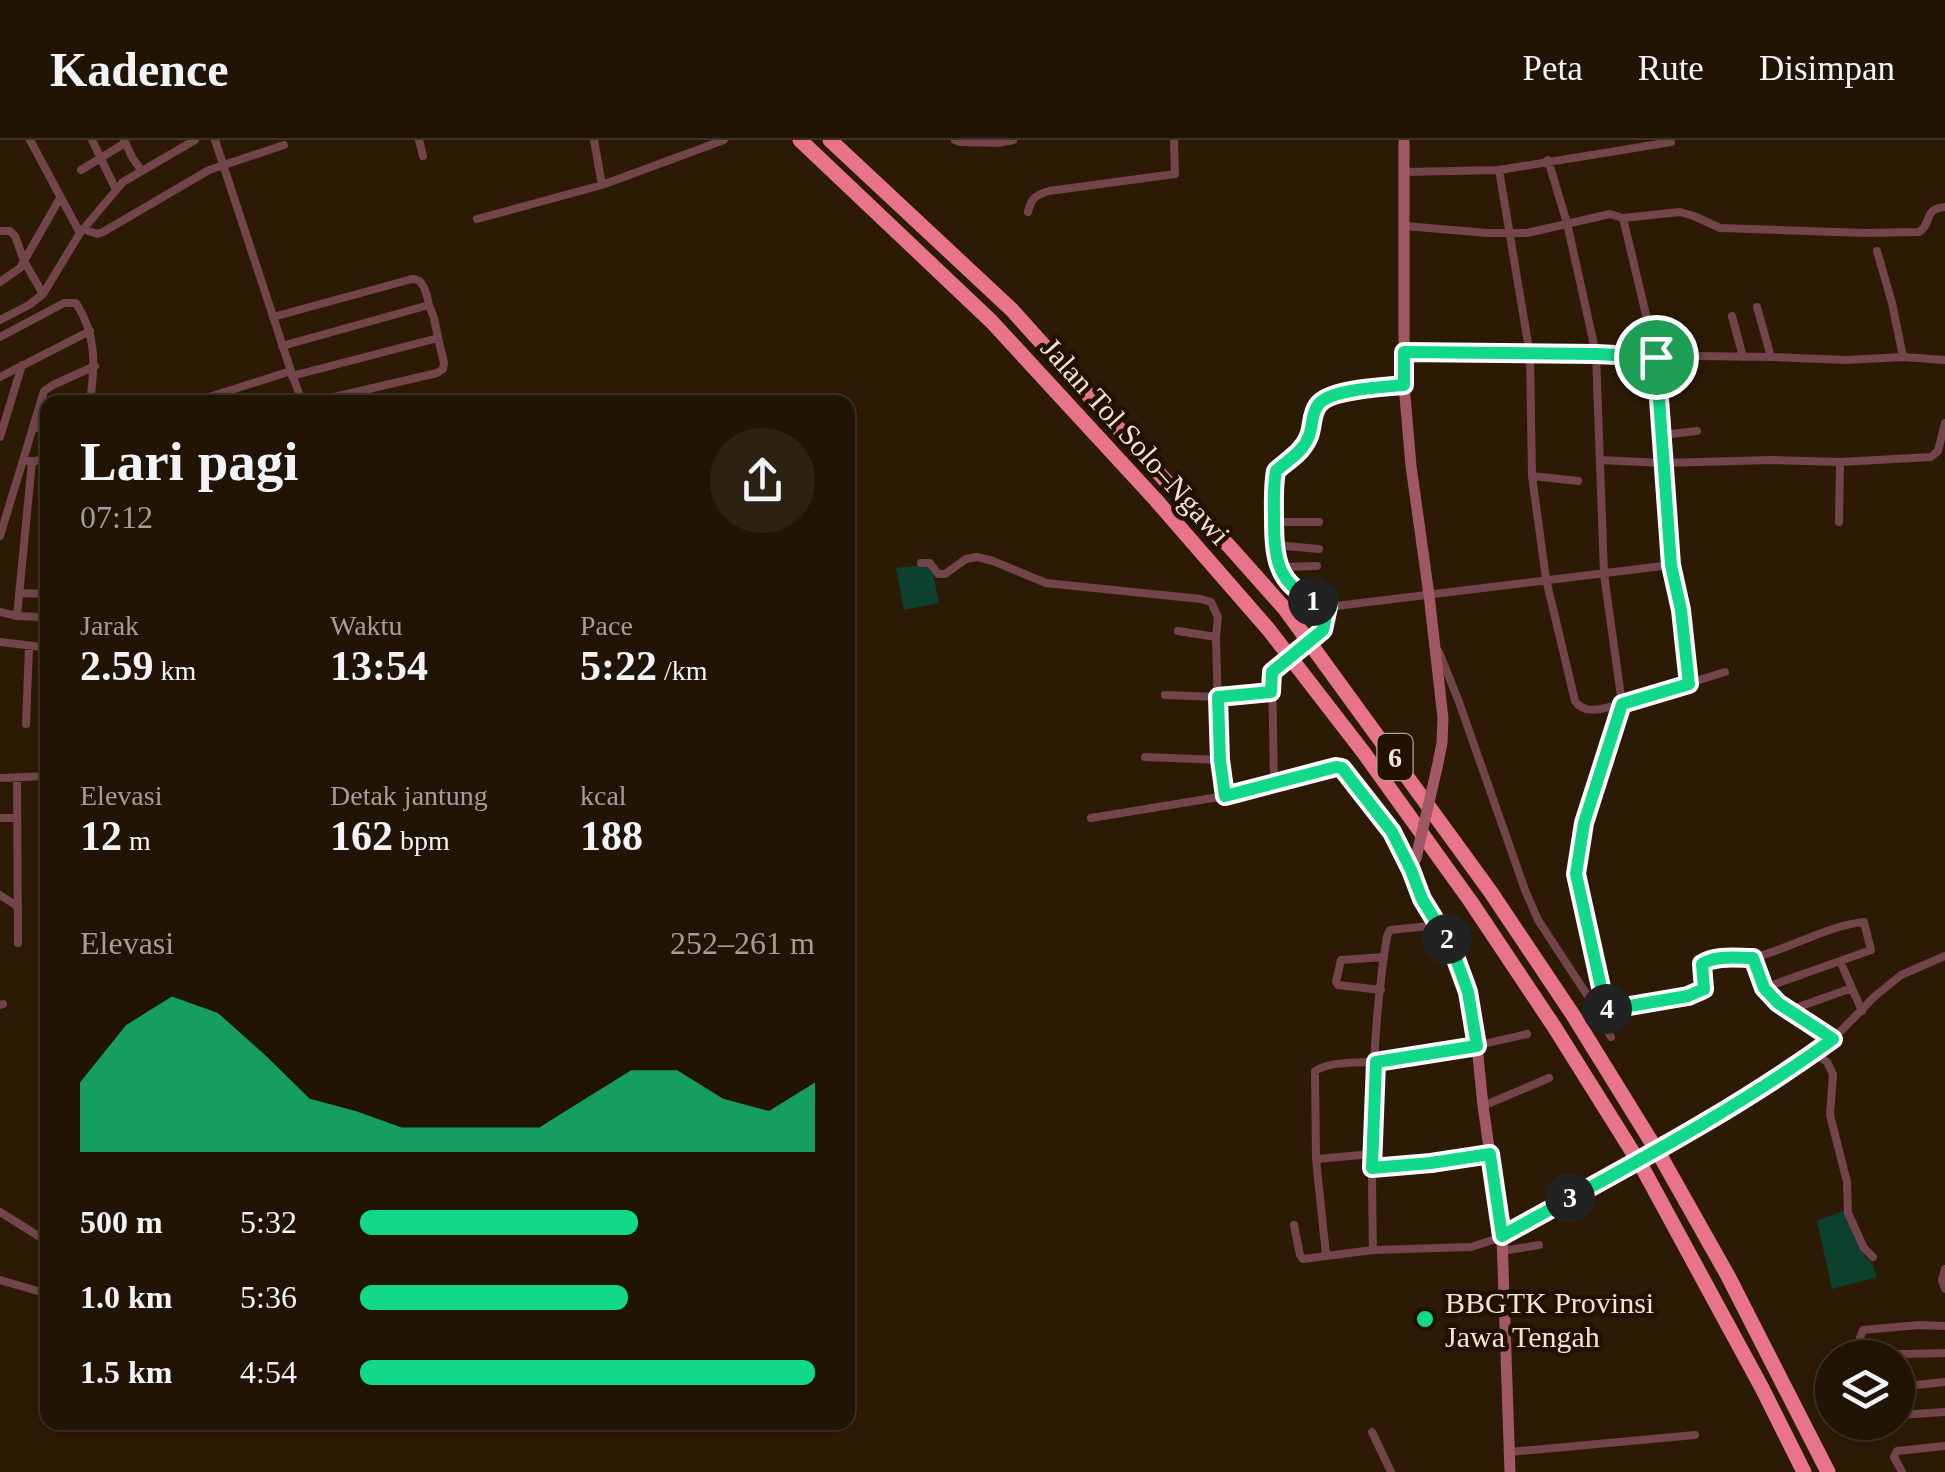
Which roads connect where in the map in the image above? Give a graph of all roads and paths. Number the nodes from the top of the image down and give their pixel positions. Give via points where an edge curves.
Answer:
1 (30, 140) edge
2 (92, 140) edge
3 (194, 140) edge
4 (216, 140) edge
5 (419, 140) edge
6 (594, 140) edge
7 (724, 140) edge
8 (800, 140) edge
9 (830, 140) edge
10 (955, 140) edge
11 (1013, 140) edge
12 (1174, 140) edge
13 (1404, 140) edge
14 (124, 141) edge
15 (1671, 142) edge
16 (284, 145) dead end
17 (423, 156) dead end
18 (100, 157) junction
19 (1548, 160) junction
20 (224, 165) junction
21 (81, 170) dead end
22 (141, 170) junction
23 (1500, 170) junction
24 (1405, 172) junction
25 (602, 184) junction
26 (116, 190) junction
27 (60, 198) junction
28 (1945, 207) edge
29 (1028, 212) dead end
30 (477, 218) dead end
31 (1623, 218) junction
32 (1568, 224) junction
33 (1406, 226) junction
34 (0, 231) edge
35 (82, 231) junction
36 (1508, 233) junction
37 (1877, 251) dead end
38 (24, 260) junction
39 (0, 282) edge
40 (43, 294) junction
41 (429, 306) junction
42 (1756, 306) dead end
43 (1732, 316) dead end
44 (273, 317) junction
45 (0, 320) edge
46 (90, 331) junction
47 (0, 337) edge
48 (438, 338) junction
49 (282, 346) junction
50 (1404, 352) junction
51 (1530, 354) junction
52 (1596, 354) junction
53 (1743, 356) junction
54 (1656, 357) junction
55 (1770, 357) junction
56 (1903, 357) junction
57 (1945, 360) edge
58 (22, 365) junction
59 (95, 366) junction
60 (292, 373) junction
61 (0, 377) edge
62 (1404, 385) junction
63 (44, 395) edge
64 (89, 395) edge
65 (217, 395) edge
66 (300, 395) edge
67 (342, 395) edge
68 (40, 408) edge
69 (1945, 424) edge
70 (40, 426) edge
71 (34, 429) junction
72 (1697, 431) dead end
73 (1662, 435) junction
74 (0, 437) edge
75 (40, 458) edge
76 (1600, 460) junction
77 (28, 461) junction
78 (1840, 462) junction
79 (1662, 463) junction
80 (1532, 476) junction
81 (1578, 481) dead end
82 (0, 497) edge
83 (11, 500) junction
84 (1274, 522) junction
85 (1320, 522) dead end
86 (1839, 522) dead end
87 (0, 536) edge
88 (1274, 545) junction
89 (1319, 549) dead end
90 (921, 563) dead end
91 (1671, 565) junction
92 (1318, 566) dead end
93 (1280, 568) junction
94 (1604, 574) junction
95 (1546, 579) junction
96 (20, 593) junction
97 (40, 594) edge
98 (1429, 596) junction
99 (1328, 607) junction
100 (0, 612) edge
101 (18, 616) junction
102 (40, 617) edge
103 (1178, 632) dead end
104 (1216, 637) junction
105 (1434, 640) junction
106 (0, 642) edge
107 (29, 647) junction
108 (40, 647) edge
109 (1725, 672) dead end
110 (1689, 684) junction
111 (1271, 692) junction
112 (1165, 695) dead end
113 (1218, 697) junction
114 (1622, 704) junction
115 (26, 724) dead end
116 (1144, 757) dead end
117 (1220, 760) junction
118 (40, 777) edge
119 (0, 778) edge
120 (17, 778) junction
121 (1274, 782) junction
122 (1225, 796) junction
123 (0, 818) edge
124 (16, 818) junction
125 (1091, 818) dead end
126 (1414, 864) junction
127 (0, 895) edge
128 (18, 906) junction
129 (1439, 925) junction
130 (18, 943) dead end
131 (1945, 956) edge
132 (1384, 957) junction
133 (1753, 958) junction
134 (1840, 962) junction
135 (1764, 988) junction
136 (1852, 988) junction
137 (1381, 990) junction
138 (1601, 1010) junction
139 (1790, 1010) junction
140 (1862, 1011) junction
141 (1527, 1034) dead end
142 (1612, 1037) dead end
143 (1833, 1039) junction
144 (1477, 1046) junction
145 (1814, 1053) junction
146 (1376, 1062) junction
147 (1549, 1078) dead end
148 (1483, 1106) junction
149 (1372, 1154) junction
150 (1490, 1154) junction
151 (1316, 1158) junction
152 (1372, 1168) junction
153 (0, 1212) edge
154 (1294, 1225) dead end
155 (1502, 1236) junction
156 (40, 1237) edge
157 (1538, 1246) dead end
158 (1373, 1250) junction
159 (1502, 1251) junction
160 (1326, 1255) junction
161 (1873, 1257) dead end
162 (1945, 1269) edge
163 (0, 1280) edge
164 (1945, 1288) edge
165 (40, 1292) edge
166 (1941, 1325) edge
167 (1861, 1340) edge
168 (1945, 1353) edge
169 (1915, 1354) edge
170 (1945, 1382) edge
171 (1915, 1385) edge
172 (1945, 1412) edge
173 (1915, 1413) edge
174 (1372, 1432) dead end
175 (1695, 1435) dead end
176 (1945, 1446) edge
177 (1510, 1452) junction
178 (1391, 1472) edge
179 (1510, 1472) edge
180 (1804, 1472) edge
181 (1828, 1472) edge
182 (1902, 1472) edge

1 - 27 street
2 - 18 street
3 - 22 street
4 - 20 street
5 - 17 street
6 - 25 street
7 - 25 street
8 - 180 highway, Jalan Tol Solo–Ngawi / 6 via 991,321 1155,499 1364,753 1482,918 1642,1168
9 - 181 highway, Jalan Tol Solo–Ngawi / 6 via 1012,310 1307,638 1573,1016 1709,1243
10 - 11 street
12 - 29 street via 1175,174 1049,191 1034,196
13 - 24 street
14 - 18 street
14 - 22 street
15 - 19 street
16 - 20 street
18 - 21 street
18 - 26 street
19 - 23 street
19 - 32 street
20 - 35 street via 102,232
20 - 44 street
22 - 26 street
23 - 24 street
23 - 36 street
24 - 33 street
25 - 30 street
26 - 35 street
27 - 35 street
27 - 38 street
28 - 31 street via 1933,210 1919,232 1720,228 1680,212
31 - 32 street via 1610,214
31 - 54 street
32 - 36 street
32 - 52 street
33 - 36 street
33 - 50 street
34 - 38 street via 13,233
35 - 40 street
36 - 51 street
37 - 56 street
38 - 39 street
38 - 40 street
40 - 45 street
41 - 44 street via 421,282 412,279
41 - 48 street
41 - 49 street
42 - 55 street
43 - 53 street
44 - 49 street
46 - 47 street via 80,308 69,302
46 - 58 street
46 - 59 street
48 - 60 street
48 - 67 street via 443,368
49 - 60 street
50 - 51 street
50 - 62 street
51 - 52 street
51 - 80 street
52 - 54 street
52 - 76 street
53 - 54 street
53 - 55 street
54 - 73 street
55 - 56 street
56 - 57 street
58 - 61 street
58 - 74 street
59 - 63 street via 46,388
59 - 64 street
60 - 65 street
60 - 66 street
62 - 84 street via 1359,388 1318,404 1301,451 1276,471
62 - 98 street
68 - 71 street
69 - 78 street via 1931,457
70 - 71 street
71 - 77 street
72 - 73 street
73 - 79 street
75 - 77 street
76 - 79 street
76 - 94 street
77 - 83 street
77 - 96 street
78 - 79 street
78 - 86 street
79 - 91 street
80 - 81 street
80 - 95 street
82 - 83 street
83 - 87 street
84 - 85 street
84 - 88 street
88 - 89 street
88 - 93 street
90 - 104 street via 946,574 977,557 1046,583 1207,600 1218,616
91 - 94 street
91 - 110 street
92 - 93 street
93 - 99 street via 1304,597
94 - 95 street
94 - 114 street
95 - 98 street
95 - 114 street via 1580,707
96 - 97 street
96 - 101 street
98 - 99 street
98 - 105 street
99 - 111 street, bridge via 1323,630 1272,672
100 - 101 street
101 - 102 street
103 - 104 street
104 - 113 street
105 - 126 street, bridge via 1442,743
105 - 138 street via 1538,920
106 - 107 street
107 - 108 street
107 - 115 street
109 - 110 street
110 - 114 street
111 - 113 street
111 - 121 street
112 - 113 street
113 - 117 street
114 - 138 street via 1584,823 1576,874
116 - 117 street
117 - 122 street
118 - 120 street
119 - 120 street
120 - 124 street
121 - 122 street
121 - 126 street via 1342,768
122 - 125 street
123 - 124 street
124 - 128 street
126 - 129 street via 1422,899
127 - 128 street
128 - 130 street
129 - 132 street via 1390,930
129 - 144 street via 1468,992
131 - 140 street via 1901,975
132 - 137 street
132 - 137 street via 1341,960 1336,982
133 - 134 street via 1862,921 1872,949
133 - 135 street
133 - 138 street via 1705,961 1704,989 1688,996
134 - 135 street
134 - 136 street
135 - 139 street
136 - 139 street
136 - 140 street
137 - 146 street
138 - 142 street
139 - 143 street
140 - 143 street
141 - 144 street
143 - 145 street
144 - 146 street
144 - 148 street
145 - 155 street, bridge
145 - 161 street via 1833,1074 1830,1115 1848,1182 1848,1213
146 - 149 street
146 - 151 street via 1315,1070
147 - 148 street
148 - 150 street
149 - 151 street
149 - 152 street
150 - 152 street
150 - 155 street
151 - 160 street
152 - 158 street
153 - 156 street
154 - 160 street via 1304,1259
155 - 158 street via 1471,1247
155 - 159 street
157 - 159 street
158 - 160 street
159 - 177 street
162 - 164 street
163 - 165 street
166 - 167 street via 1863,1330
168 - 169 street
170 - 171 street
172 - 173 street
174 - 178 street
175 - 177 street
176 - 182 street via 1897,1451
177 - 179 street

